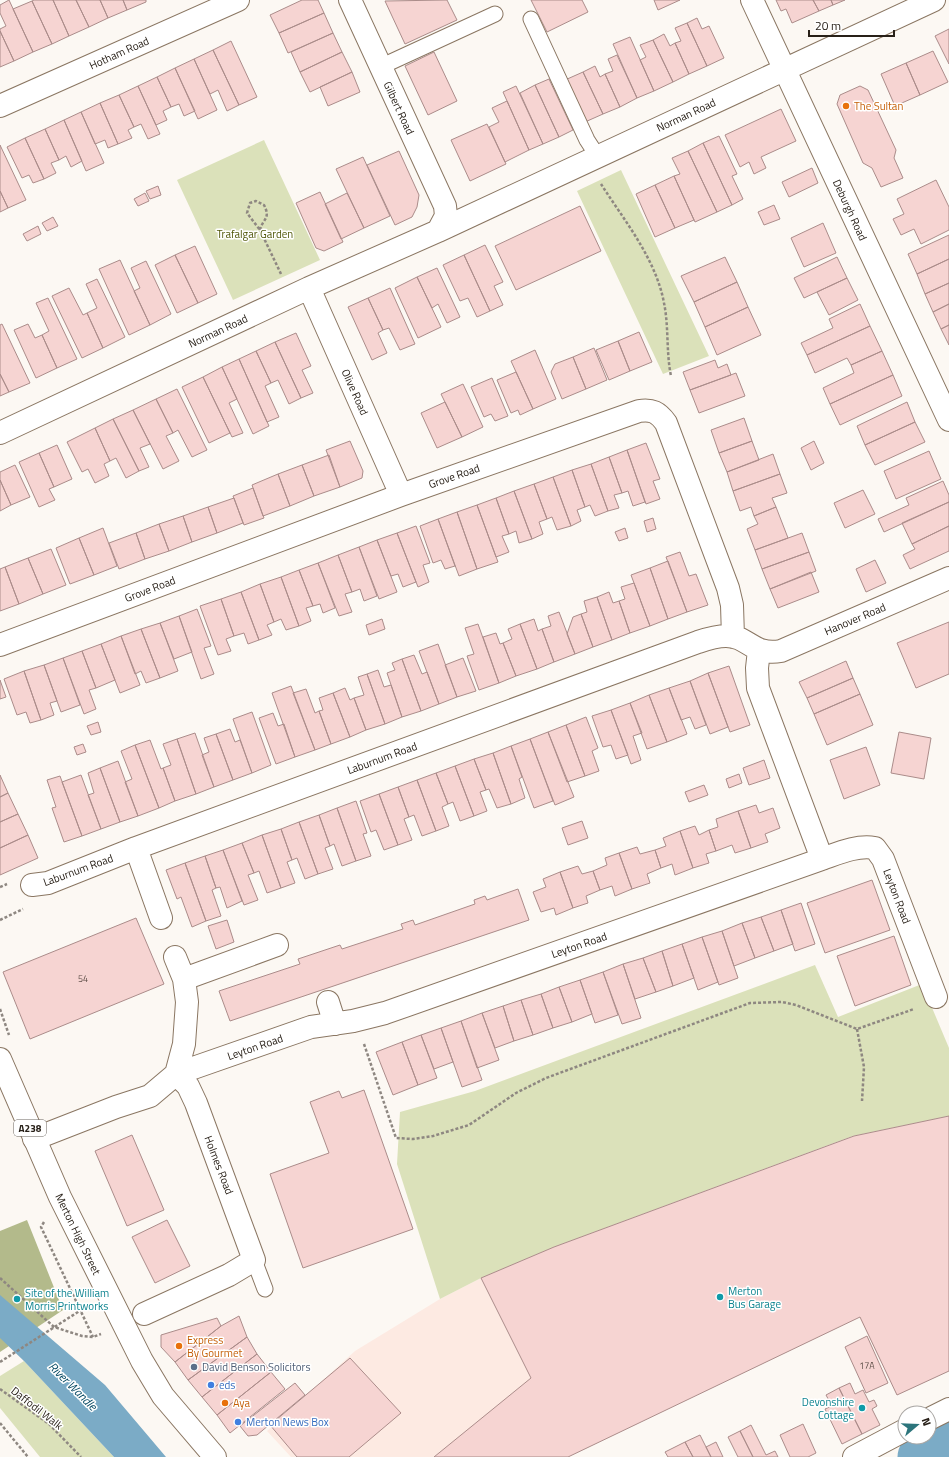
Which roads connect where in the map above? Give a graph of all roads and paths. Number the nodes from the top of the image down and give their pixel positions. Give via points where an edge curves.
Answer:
1 (238, 0) edge
2 (350, 0) edge
3 (752, 0) edge
4 (934, 0) edge
5 (495, 14) dead end
6 (531, 19) dead end
7 (380, 67) junction
8 (784, 69) junction
9 (0, 106) edge
10 (598, 167) junction
11 (442, 223) junction
12 (260, 230) junction
13 (282, 276) dead end
14 (309, 288) junction
15 (671, 376) dead end
16 (949, 420) edge
17 (0, 433) edge
18 (401, 495) junction
19 (949, 578) edge
20 (733, 637) junction
21 (0, 645) edge
22 (759, 650) junction
23 (136, 848) junction
24 (822, 859) junction
25 (32, 885) dead end
26 (161, 918) dead end
27 (277, 945) dead end
28 (175, 958) dead end
29 (184, 979) junction
30 (936, 997) dead end
31 (328, 1002) dead end
32 (914, 1002) dead end
33 (328, 1025) junction
34 (857, 1029) junction
35 (363, 1041) dead end
36 (0, 1059) edge
37 (176, 1074) junction
38 (862, 1101) dead end
39 (34, 1139) junction
40 (41, 1227) dead end
41 (254, 1260) junction
42 (0, 1278) edge
43 (265, 1289) dead end
44 (81, 1310) junction
45 (144, 1314) dead end
46 (54, 1327) junction
47 (99, 1334) dead end
48 (93, 1337) junction
49 (0, 1362) edge
50 (0, 1389) edge
51 (949, 1409) edge
52 (937, 1415) edge
53 (0, 1423) edge
54 (897, 1434) edge
55 (28, 1457) edge
56 (81, 1457) edge
57 (215, 1457) edge
58 (854, 1457) edge

1 - 9 street, Hotham Road
2 - 7 street, Gilbert Road
3 - 8 street, Deburgh Road
4 - 8 street, Norman Road
5 - 7 lane
6 - 10 lane
7 - 11 street, Gilbert Road via 445,206
8 - 10 street, Norman Road
8 - 16 street, Deburgh Road
10 - 11 street, Norman Road via 550,178
10 - 15 path via 657,280 664,303
11 - 14 street, Norman Road
12 - 12 path via 247,213 250,203 256,201 264,205 268,212
12 - 13 path
14 - 17 street, Norman Road
14 - 18 street, Olive Road
18 - 20 street, Grove Road via 639,411 654,411 666,423 728,588 732,605
18 - 21 street, Grove Road
19 - 22 street, Hanover Road via 781,651 770,653
20 - 22 street
20 - 23 street, Laburnum Road via 698,642
22 - 24 street via 758,688
23 - 25 street, Laburnum Road via 48,883
23 - 26 street
24 - 30 street, Leyton Road via 865,846 875,848 883,859
24 - 33 street, Leyton Road via 385,1013
27 - 29 street
28 - 29 street
29 - 37 street via 187,1002 184,1044
31 - 33 street
32 - 34 path via 916,1009
33 - 37 street, Leyton Road via 311,1027
34 - 35 path via 796,1005 782,1002 750,1003 546,1078 516,1093 468,1125 433,1136 413,1139 396,1138
34 - 38 path via 864,1067
36 - 39 street, Merton High Street / A238
37 - 39 street via 150,1096
37 - 41 street, Holmes Road via 188,1086 196,1103
39 - 57 street, Merton High Street / A238 via 142,1361 163,1396
40 - 44 path
41 - 43 lane, Holmes Road
41 - 45 street via 229,1275
42 - 46 path
44 - 46 path
44 - 48 path
46 - 48 path
46 - 49 path
47 - 48 path
50 - 56 path, Daffodil Walk via 49,1424
51 - 52 street
53 - 55 path
54 - 58 street

